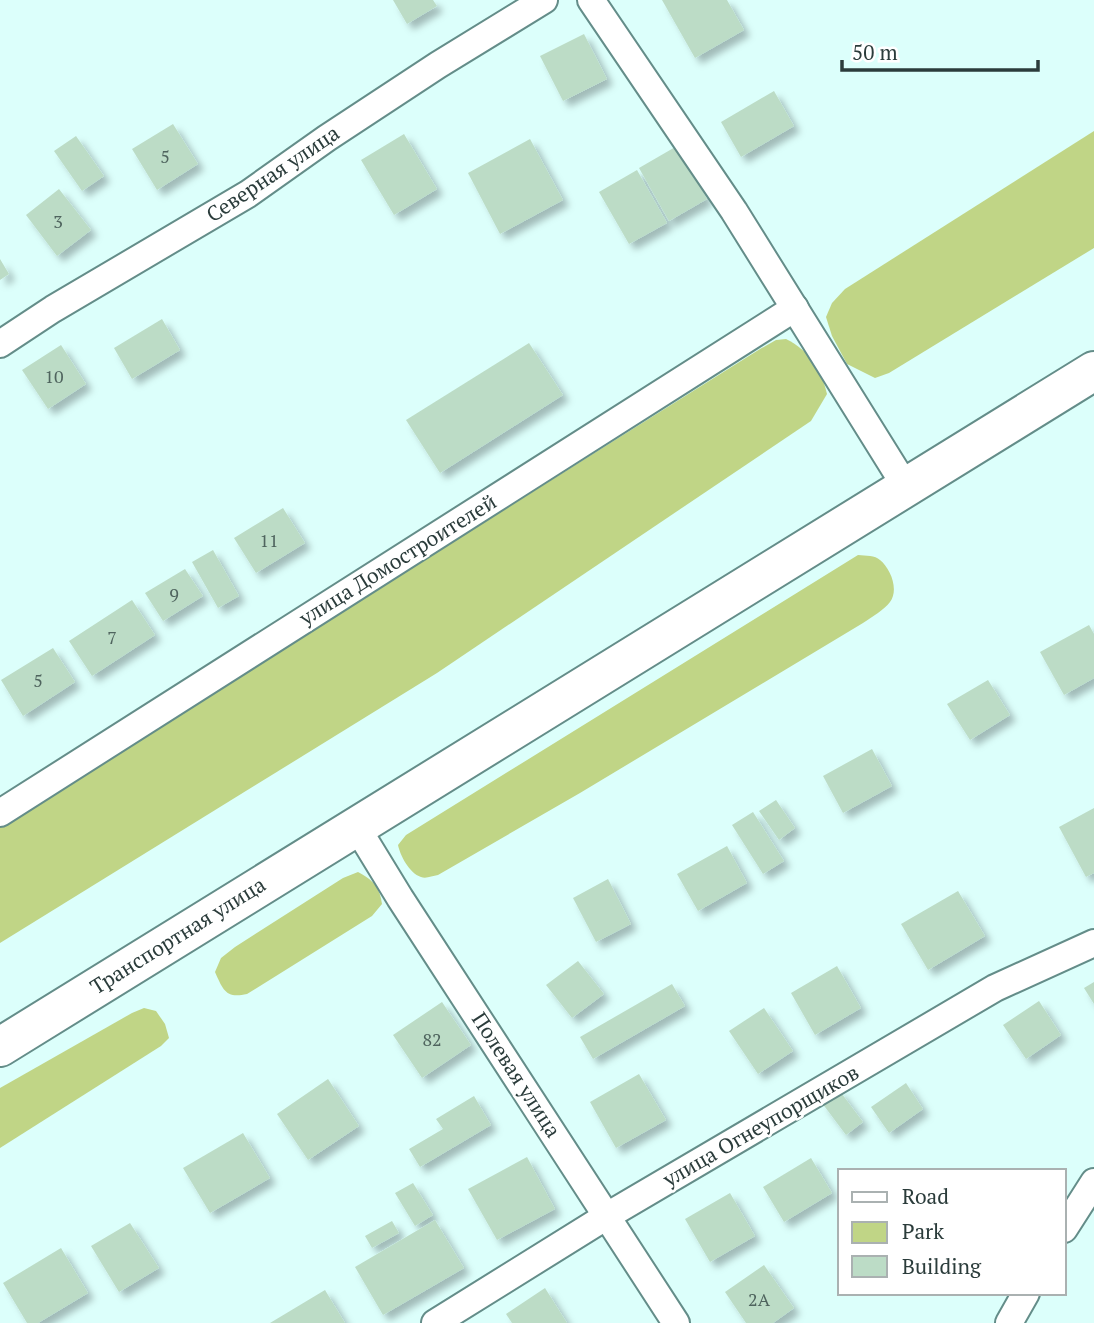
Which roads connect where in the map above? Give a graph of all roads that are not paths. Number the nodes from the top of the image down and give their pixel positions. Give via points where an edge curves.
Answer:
1 (544, 0) edge
2 (591, 0) edge
3 (796, 308) junction
4 (0, 344) edge
5 (1094, 371) edge
6 (906, 487) junction
7 (0, 813) edge
8 (356, 826) junction
9 (1094, 943) edge
10 (0, 1047) edge
11 (1094, 1182) edge
12 (607, 1216) junction
13 (1066, 1227) edge
14 (1025, 1295) edge
15 (435, 1323) edge
16 (676, 1323) edge
17 (1009, 1323) edge

1 - 4 street, Северная улица via 438,65 248,194
2 - 3 street
3 - 6 street
3 - 7 street, улица Домостроителей
5 - 6 main road, Транспортная улица
6 - 8 main road, Транспортная улица
8 - 10 main road, Транспортная улица
8 - 12 street, Полевая улица
9 - 12 street, улица Огнеупорщиков via 995,988
11 - 13 street
12 - 15 street, улица Огнеупорщиков
12 - 16 street, Полевая улица
14 - 17 street

